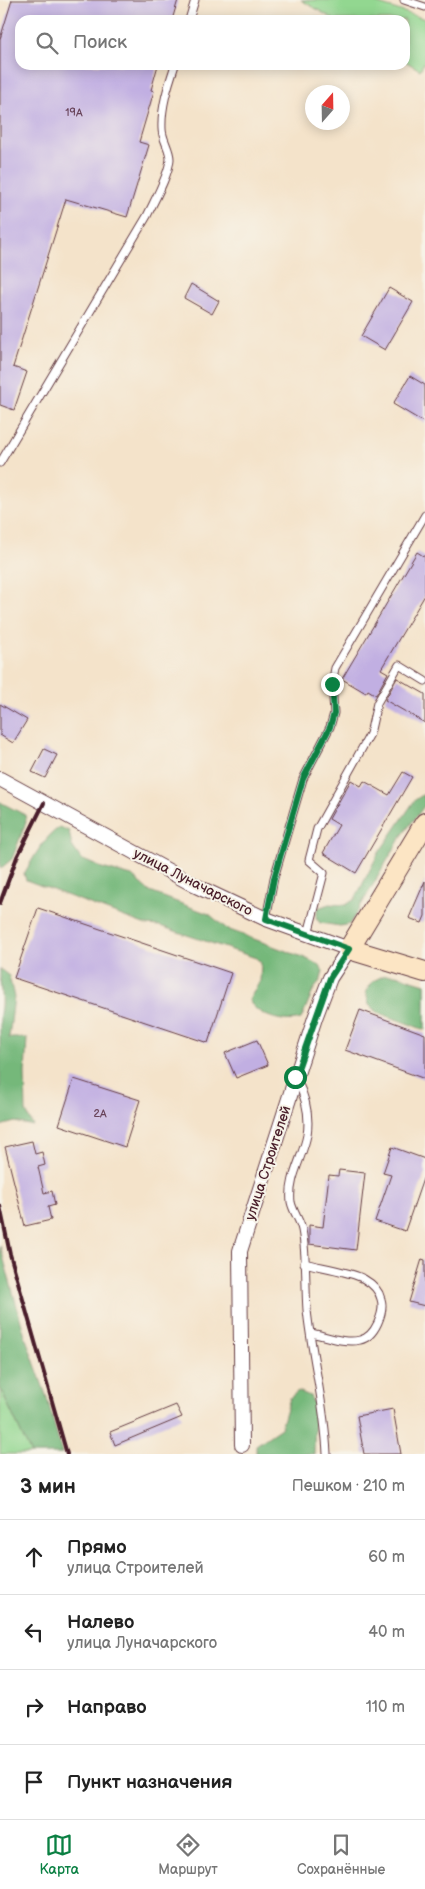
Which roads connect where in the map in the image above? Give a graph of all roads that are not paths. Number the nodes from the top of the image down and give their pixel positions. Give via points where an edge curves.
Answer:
1 (195, 0) edge
2 (404, 0) edge
3 (425, 7) edge
4 (190, 15) edge
5 (173, 70) edge
6 (0, 464) edge
7 (425, 515) edge
8 (425, 681) edge
9 (0, 779) edge
10 (425, 823) edge
11 (266, 919) junction
12 (308, 934) junction
13 (349, 949) junction
14 (425, 972) edge
15 (295, 1077) junction
16 (304, 1263) junction
17 (311, 1333) junction
18 (242, 1445) dead end
19 (327, 1454) edge

1 - 4 lane
2 - 3 lane
5 - 6 lane via 162,114 162,131 170,158 162,184 147,216
7 - 11 lane via 335,668 332,684 334,713 303,779 274,878
8 - 12 lane via 398,665 376,703 370,734 316,829 309,860 324,873
9 - 11 street, улица Луначарского via 196,886
10 - 13 main road, улица Строителей
11 - 12 street, улица Луначарского
12 - 13 street, улица Луначарского
13 - 14 main road, улица Луначарского
13 - 15 street, улица Строителей via 330,978
15 - 16 lane via 305,1095 308,1120 307,1136 291,1190 291,1202 302,1229
15 - 18 street, улица Строителей via 240,1251
16 - 17 lane
16 - 17 lane via 363,1278 381,1298 377,1325 368,1336 360,1340 343,1340
17 - 19 lane via 326,1427

